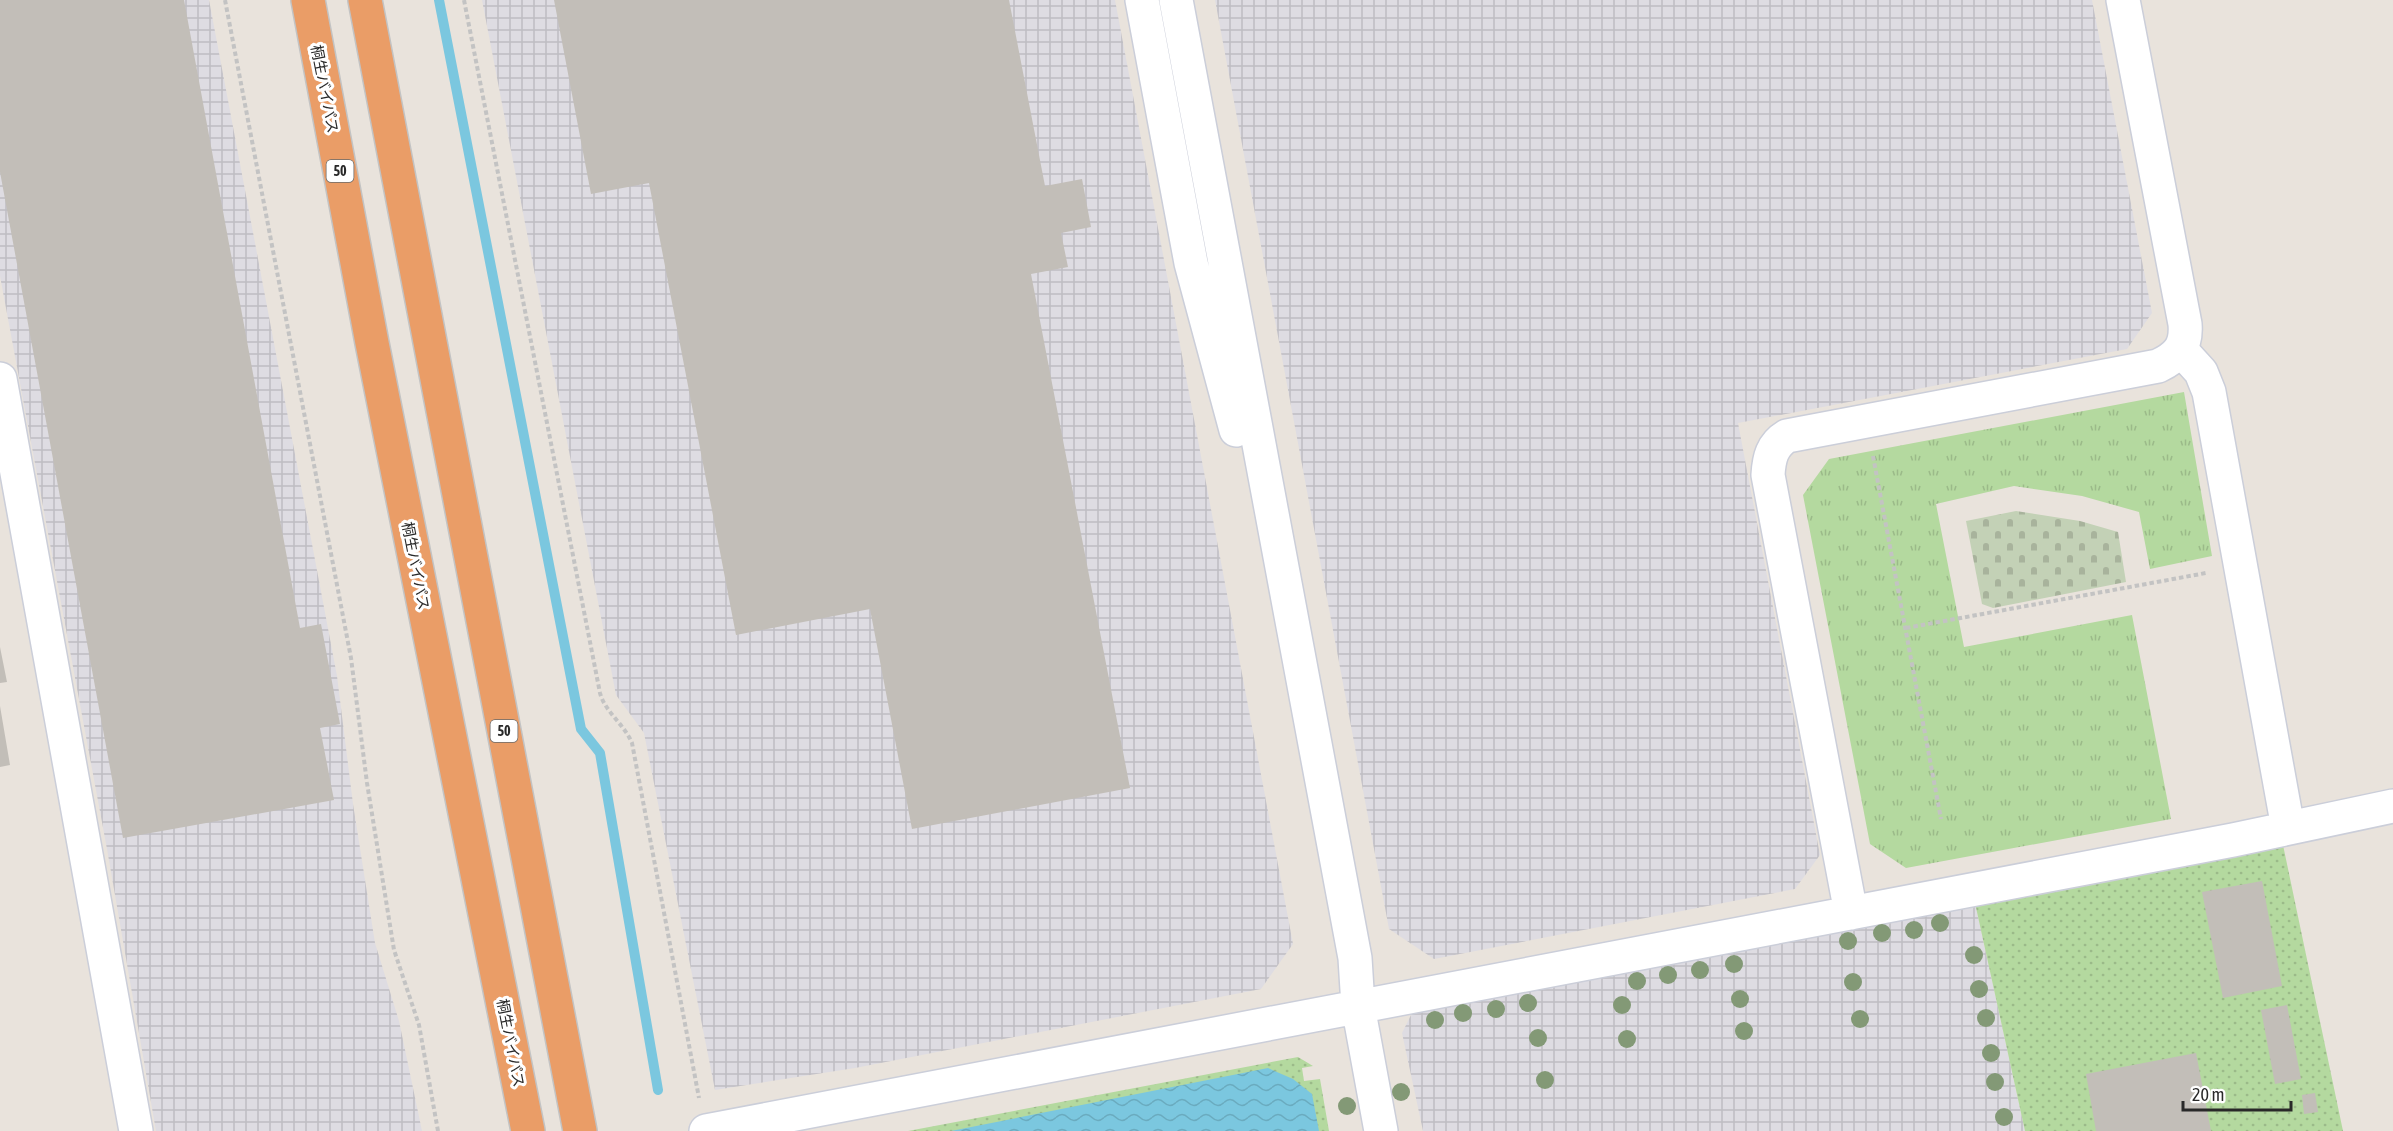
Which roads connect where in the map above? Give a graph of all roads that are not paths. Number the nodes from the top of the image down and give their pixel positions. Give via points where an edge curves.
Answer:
1 (308, 0) edge
2 (365, 0) edge
3 (1142, 0) edge
4 (1176, 0) edge
5 (2123, 0) edge
6 (2181, 350) junction
7 (0, 379) edge
8 (2393, 806) edge
9 (2288, 828) junction
10 (1851, 913) junction
11 (1358, 1006) junction
12 (703, 1116) edge
13 (136, 1131) edge
14 (528, 1131) edge
15 (580, 1131) edge
16 (1381, 1131) edge

1 - 14 highway, 桐生バイパス / 50
2 - 15 highway, 50
3 - 11 street via 1191,263 1237,433 1337,960
4 - 11 street via 1355,958
5 - 6 street via 2185,324
6 - 9 street via 2201,372 2209,392
6 - 10 street via 2158,366 1866,420 1777,441 1768,476
7 - 13 street
8 - 9 street
9 - 10 street
10 - 11 street
11 - 12 street
11 - 16 street

